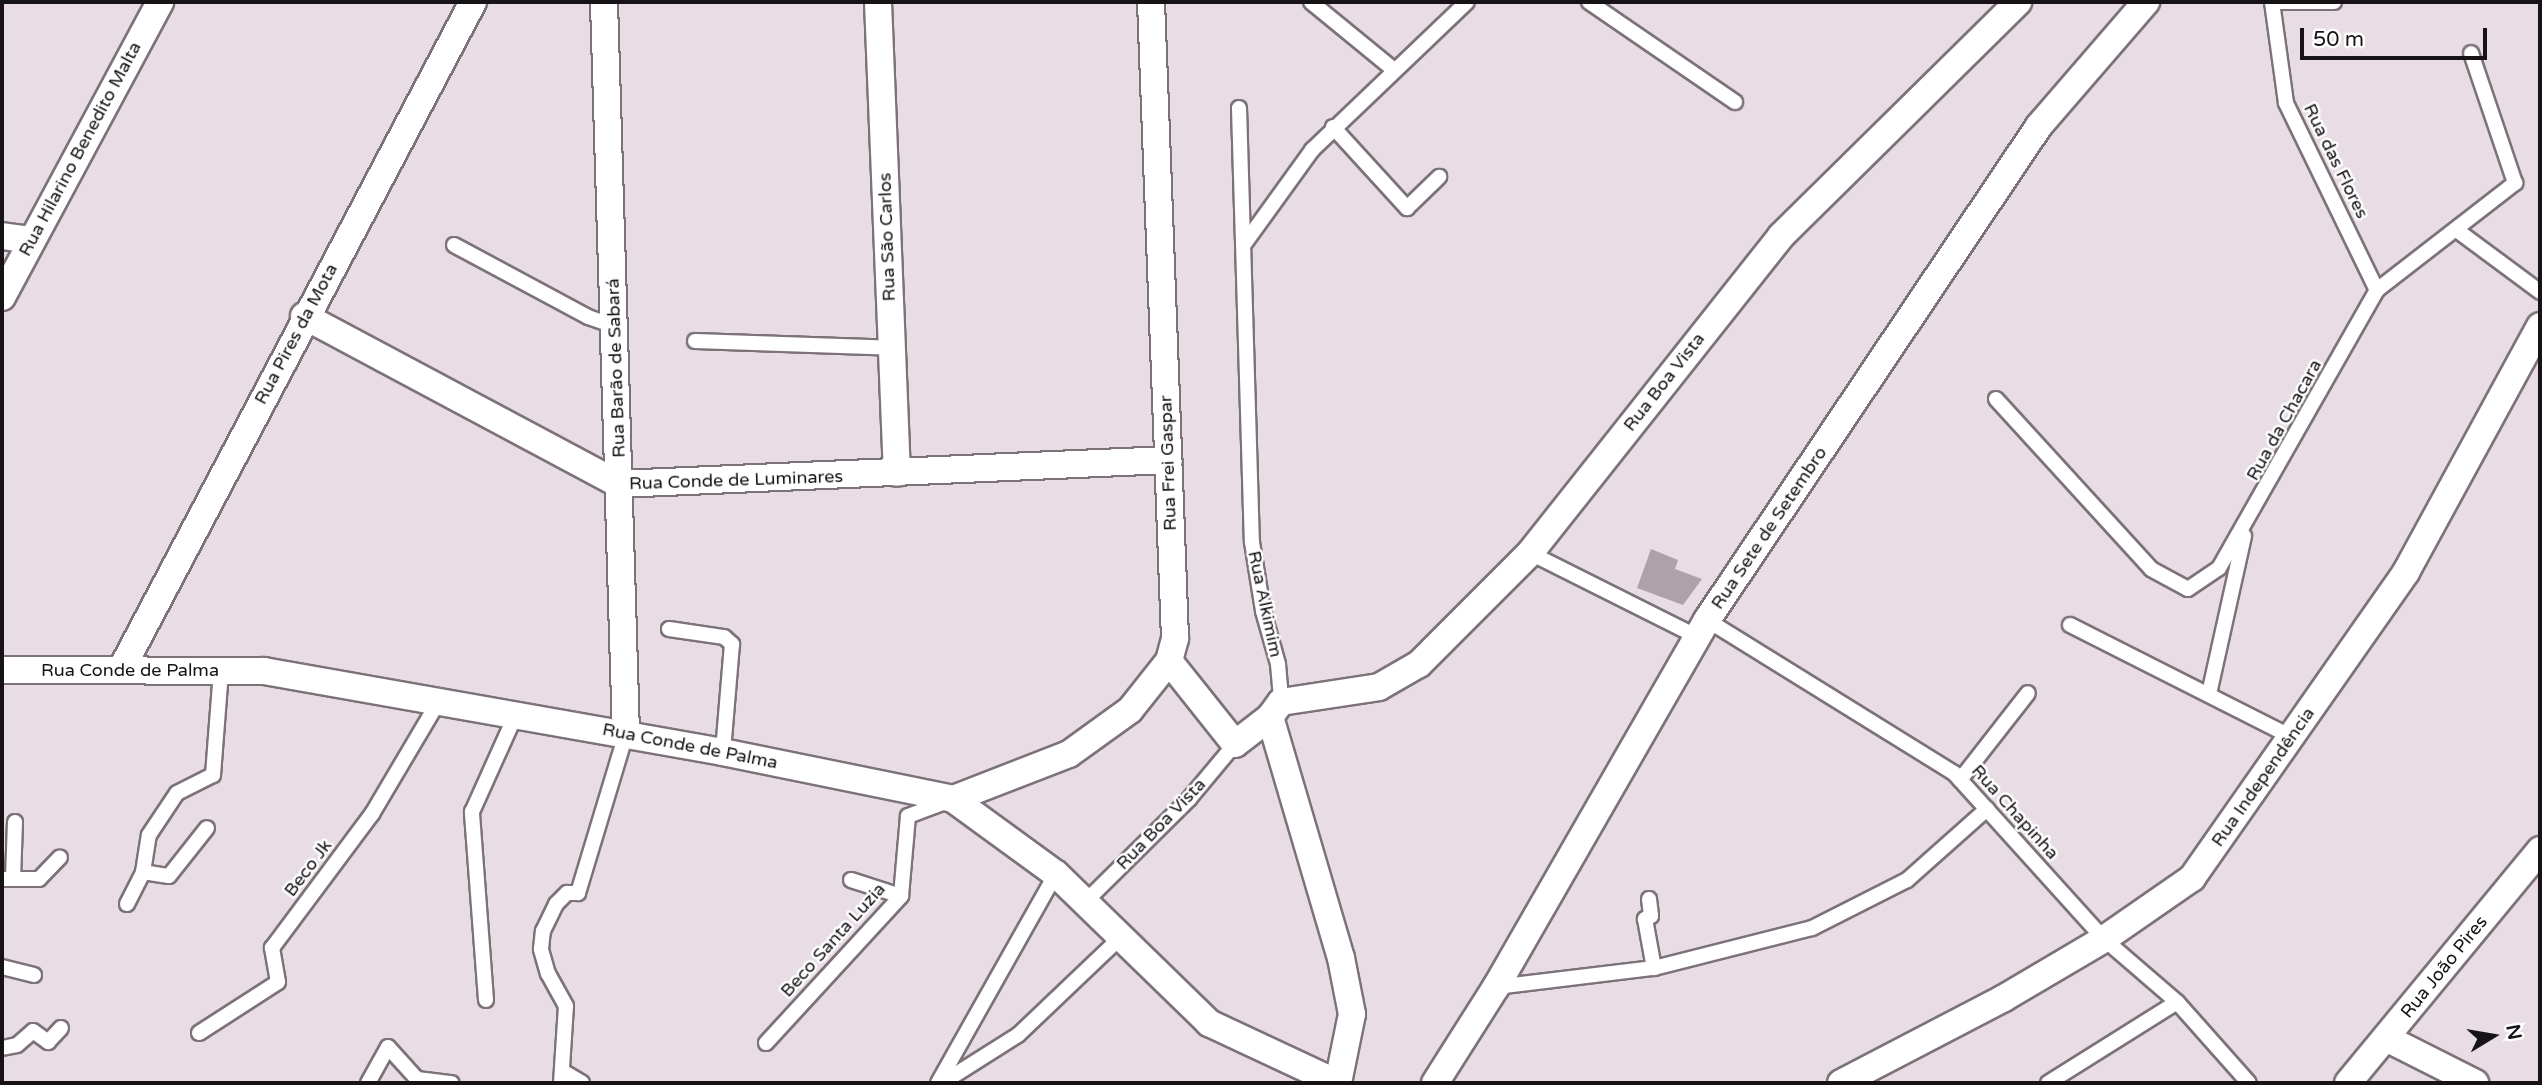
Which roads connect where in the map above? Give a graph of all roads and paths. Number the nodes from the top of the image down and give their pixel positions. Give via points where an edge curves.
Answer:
1 (160, 2) edge
2 (473, 2) edge
3 (604, 2) edge
4 (878, 2) edge
5 (1151, 2) edge
6 (1311, 2) edge
7 (1467, 2) edge
8 (1589, 2) edge
9 (2018, 2) edge
10 (2146, 2) edge
11 (2272, 2) edge
12 (2334, 2) edge
13 (2471, 53) dead end
14 (1394, 70) junction
15 (1735, 102) dead end
16 (1239, 108) dead end
17 (1333, 127) junction
18 (1439, 177) dead end
19 (2458, 231) junction
20 (2, 236) edge
21 (30, 240) junction
22 (1245, 243) junction
23 (454, 245) dead end
24 (2378, 290) junction
25 (2540, 292) edge
26 (2, 296) edge
27 (304, 316) junction
28 (614, 326) junction
29 (2540, 326) edge
30 (695, 341) dead end
31 (892, 348) junction
32 (1996, 399) dead end
33 (1168, 460) junction
34 (897, 473) junction
35 (619, 484) junction
36 (2246, 524) junction
37 (1530, 553) junction
38 (2070, 625) dead end
39 (669, 629) dead end
40 (1703, 629) junction
41 (1169, 661) junction
42 (122, 668) junction
43 (2, 670) edge
44 (221, 671) junction
45 (2028, 693) dead end
46 (2209, 694) junction
47 (440, 699) junction
48 (1275, 709) junction
49 (516, 714) junction
50 (626, 734) junction
51 (2292, 737) junction
52 (1236, 744) junction
53 (723, 752) junction
54 (1960, 780) junction
55 (953, 799) junction
56 (1987, 810) junction
57 (15, 822) dead end
58 (207, 828) dead end
59 (2540, 850) edge
60 (60, 857) dead end
61 (143, 872) junction
62 (1056, 874) junction
63 (7, 879) edge
64 (851, 880) dead end
65 (901, 896) junction
66 (1649, 899) dead end
67 (1084, 903) junction
68 (127, 904) dead end
69 (1122, 936) junction
70 (2105, 939) junction
71 (2, 967) edge
72 (1654, 968) junction
73 (34, 975) dead end
74 (1496, 987) junction
75 (486, 1000) dead end
76 (2177, 1002) junction
77 (61, 1028) dead end
78 (199, 1034) dead end
79 (2386, 1038) junction
80 (766, 1043) dead end
81 (2, 1048) edge
82 (1283, 1073) edge
83 (562, 1077) edge
84 (368, 1083) edge
85 (452, 1083) edge
86 (582, 1083) edge
87 (940, 1083) edge
88 (1338, 1083) edge
89 (1435, 1083) edge
90 (1841, 1083) edge
91 (2048, 1083) edge
92 (2248, 1083) edge
93 (2348, 1083) edge
94 (2475, 1083) edge

1 - 21 street, Rua Hilarino Benedito Malta
2 - 27 street, Rua Pires da Mota
3 - 28 street, Rua Barão de Sabará
4 - 31 street, Rua São Carlos
5 - 33 street, Rua Frei Gaspar
6 - 14 lane
7 - 14 lane
8 - 15 lane
9 - 37 street, Rua Boa Vista via 1781,236
10 - 40 street, Rua Sete de Setembro via 2039,126
11 - 12 lane
11 - 24 lane, Rua das Flores via 2286,103
13 - 19 lane, Rua da Chacara via 2515,183
14 - 17 lane
16 - 22 lane, Rua Alkimim
17 - 18 lane via 1407,208
17 - 22 lane
19 - 24 lane, Rua da Chacara
19 - 25 lane
20 - 21 street
21 - 26 street, Rua Hilarino Benedito Malta
22 - 48 lane, Rua Alkimim via 1252,542 1263,611 1278,664
23 - 28 lane via 588,317
24 - 36 lane, Rua da Chacara
27 - 35 street, Rua Conde de Luminares
27 - 42 street, Rua Pires da Mota
28 - 35 street, Rua Barão de Sabará
29 - 51 street, Rua Independência via 2406,572
30 - 31 lane
31 - 34 street, Rua São Carlos
32 - 36 lane, Rua da Chacara via 2151,569 2188,589 2219,568
33 - 34 street, Rua Conde de Luminares
33 - 41 street, Rua Frei Gaspar via 1175,638
34 - 35 street, Rua Conde de Luminares
35 - 50 street, Rua Barão de Sabará
36 - 46 lane
37 - 40 lane, Rua Chapinha
37 - 48 street, Rua Boa Vista via 1419,664 1379,687
38 - 46 lane
39 - 53 lane via 724,637 732,644
40 - 54 lane, Rua Chapinha
40 - 74 street, Rua Sete de Setembro
41 - 52 street
41 - 55 street, Rua Frei Gaspar via 1130,710 1069,754
42 - 43 street, Rua Conde de Palma
42 - 44 street, Rua Conde de Palma
44 - 47 street, Rua Conde de Palma via 264,671
44 - 61 lane via 213,775 177,793 149,835
45 - 54 lane
46 - 51 lane
47 - 49 street, Rua Conde de Palma
47 - 78 lane, Beco Jk via 372,814 272,948 278,982
48 - 52 street
48 - 88 street, Rua Alkimim via 1352,1014
49 - 50 street, Rua Conde de Palma
49 - 75 lane via 472,812
50 - 53 street, Rua Conde de Palma
50 - 83 lane via 578,893 566,893 543,931 541,949 548,974 566,1006
51 - 70 street, Rua Independência via 2192,878
52 - 67 lane, Rua Boa Vista via 1189,799
53 - 55 street, Rua Conde de Palma
54 - 56 lane, Rua Chapinha
55 - 62 street, Rua Conde de Palma
55 - 65 lane, Beco Santa Luzia via 908,816
56 - 70 lane, Rua Chapinha
56 - 72 lane via 1907,880 1812,928
57 - 63 lane
58 - 61 lane via 169,876
59 - 79 street, Rua João Pires
60 - 63 lane via 39,880
61 - 68 lane
62 - 67 street, Rua Conde de Palma
62 - 87 lane
64 - 65 lane
65 - 80 lane, Beco Santa Luzia
66 - 72 lane via 1651,916 1645,919
67 - 69 street, Rua Conde de Palma
69 - 82 street, Rua Conde de Palma via 1209,1023
69 - 87 lane via 1018,1035
70 - 76 lane, Rua Chapinha
70 - 90 street, Rua Independência
71 - 73 lane
72 - 74 lane
74 - 89 street, Rua Sete de Setembro
76 - 91 lane
76 - 92 lane, Rua Chapinha
77 - 81 lane via 48,1042 33,1031 17,1045
79 - 93 street, Rua João Pires
79 - 94 street
82 - 88 street
83 - 86 lane
84 - 85 lane via 388,1047 417,1079

